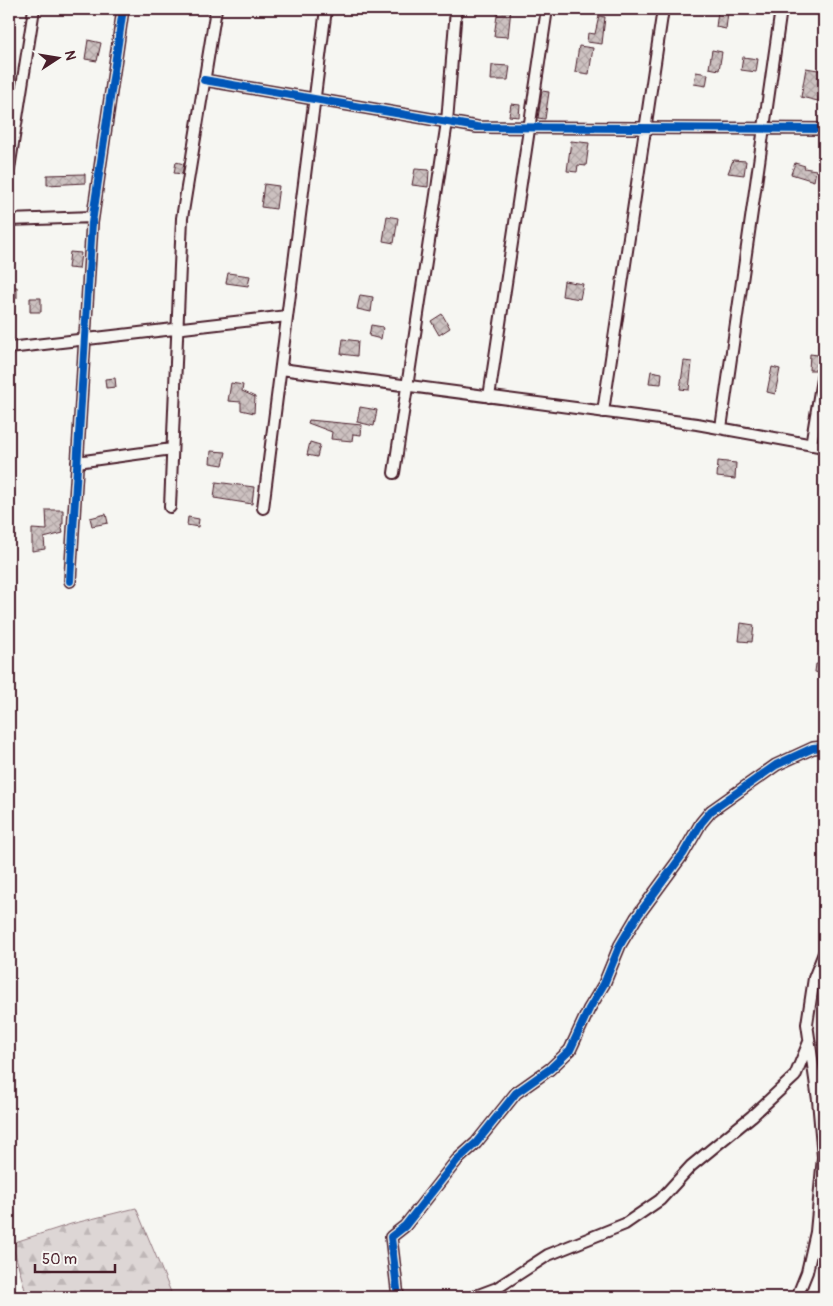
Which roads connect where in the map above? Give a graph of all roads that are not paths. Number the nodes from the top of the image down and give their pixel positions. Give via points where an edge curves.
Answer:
1 (34, 9) edge
2 (123, 9) edge
3 (216, 9) edge
4 (326, 9) edge
5 (456, 9) edge
6 (547, 9) edge
7 (663, 9) edge
8 (781, 9) edge
9 (204, 80) junction
10 (315, 99) junction
11 (447, 122) junction
12 (529, 127) junction
13 (645, 128) junction
14 (763, 128) junction
15 (824, 129) edge
16 (9, 169) edge
17 (93, 216) junction
18 (9, 220) edge
19 (287, 316) junction
20 (177, 329) junction
21 (85, 339) junction
22 (9, 348) edge
23 (824, 367) edge
24 (281, 368) junction
25 (408, 386) junction
26 (489, 397) junction
27 (602, 412) junction
28 (721, 428) junction
29 (811, 445) junction
30 (824, 447) edge
31 (172, 449) junction
32 (77, 462) junction
33 (394, 473) dead end
34 (170, 507) dead end
35 (263, 508) dead end
36 (70, 581) dead end
37 (824, 747) edge
38 (824, 953) edge
39 (809, 1042) junction
40 (398, 1297) edge
41 (472, 1297) edge
42 (798, 1297) edge

1 - 16 street
2 - 17 street
3 - 9 street
4 - 10 street
5 - 11 street
6 - 12 street
7 - 13 street
8 - 14 street
9 - 10 street
9 - 20 street via 182,218
10 - 11 street
10 - 19 street
11 - 12 street via 477,127
11 - 25 street
12 - 13 street
12 - 26 street
13 - 14 street
13 - 27 street
14 - 15 street
14 - 28 street
17 - 18 street
17 - 21 street
19 - 20 street
19 - 24 street
20 - 21 street
20 - 31 street
21 - 22 street
21 - 32 street
23 - 29 street
24 - 25 street
24 - 35 street
25 - 26 street
25 - 33 street
26 - 27 street
27 - 28 street
28 - 29 street
29 - 30 street
31 - 32 street
31 - 34 street
32 - 36 street
37 - 40 street via 804,751 776,765 722,803 701,823 628,932 570,1050 516,1093 405,1226 390,1237
38 - 39 street via 814,978 807,1024
39 - 41 street via 795,1076 691,1166 660,1200 625,1224 556,1252 496,1288
39 - 42 street via 823,1157 816,1232

